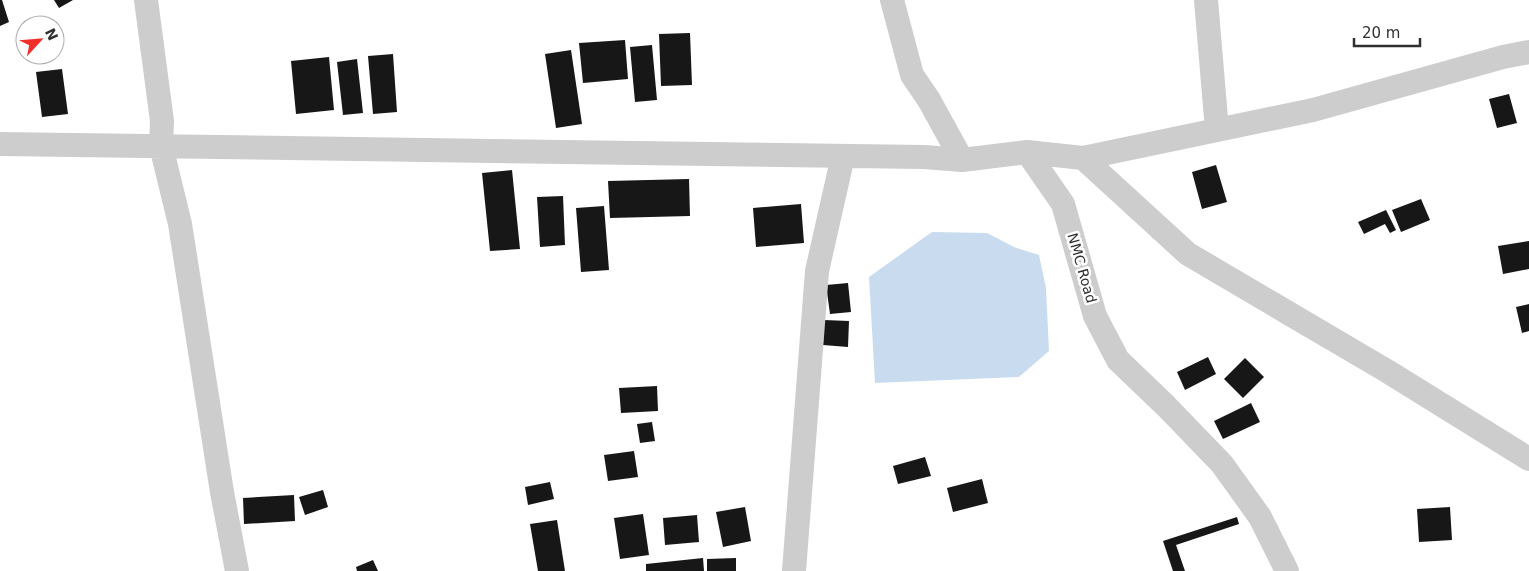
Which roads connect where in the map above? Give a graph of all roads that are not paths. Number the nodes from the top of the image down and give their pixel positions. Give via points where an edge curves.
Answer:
1 (146, 0) edge
2 (892, 0) edge
3 (1206, 0) edge
4 (1529, 52) edge
5 (1217, 130) junction
6 (0, 144) edge
7 (161, 146) junction
8 (1027, 152) junction
9 (843, 156) junction
10 (1083, 158) junction
11 (962, 160) junction
12 (1529, 459) edge
13 (236, 571) edge
14 (794, 571) edge
15 (1287, 571) edge

1 - 7 street via 162,121
2 - 11 street via 912,75
3 - 5 street
4 - 5 street via 1313,110
5 - 10 street
6 - 7 street
7 - 9 street
7 - 13 street via 180,224
8 - 10 street
8 - 11 street
8 - 15 street, NMC Road via 1063,204 1095,316 1118,360 1222,464 1260,517
9 - 11 street
9 - 14 street via 816,271
10 - 12 street via 1188,254

